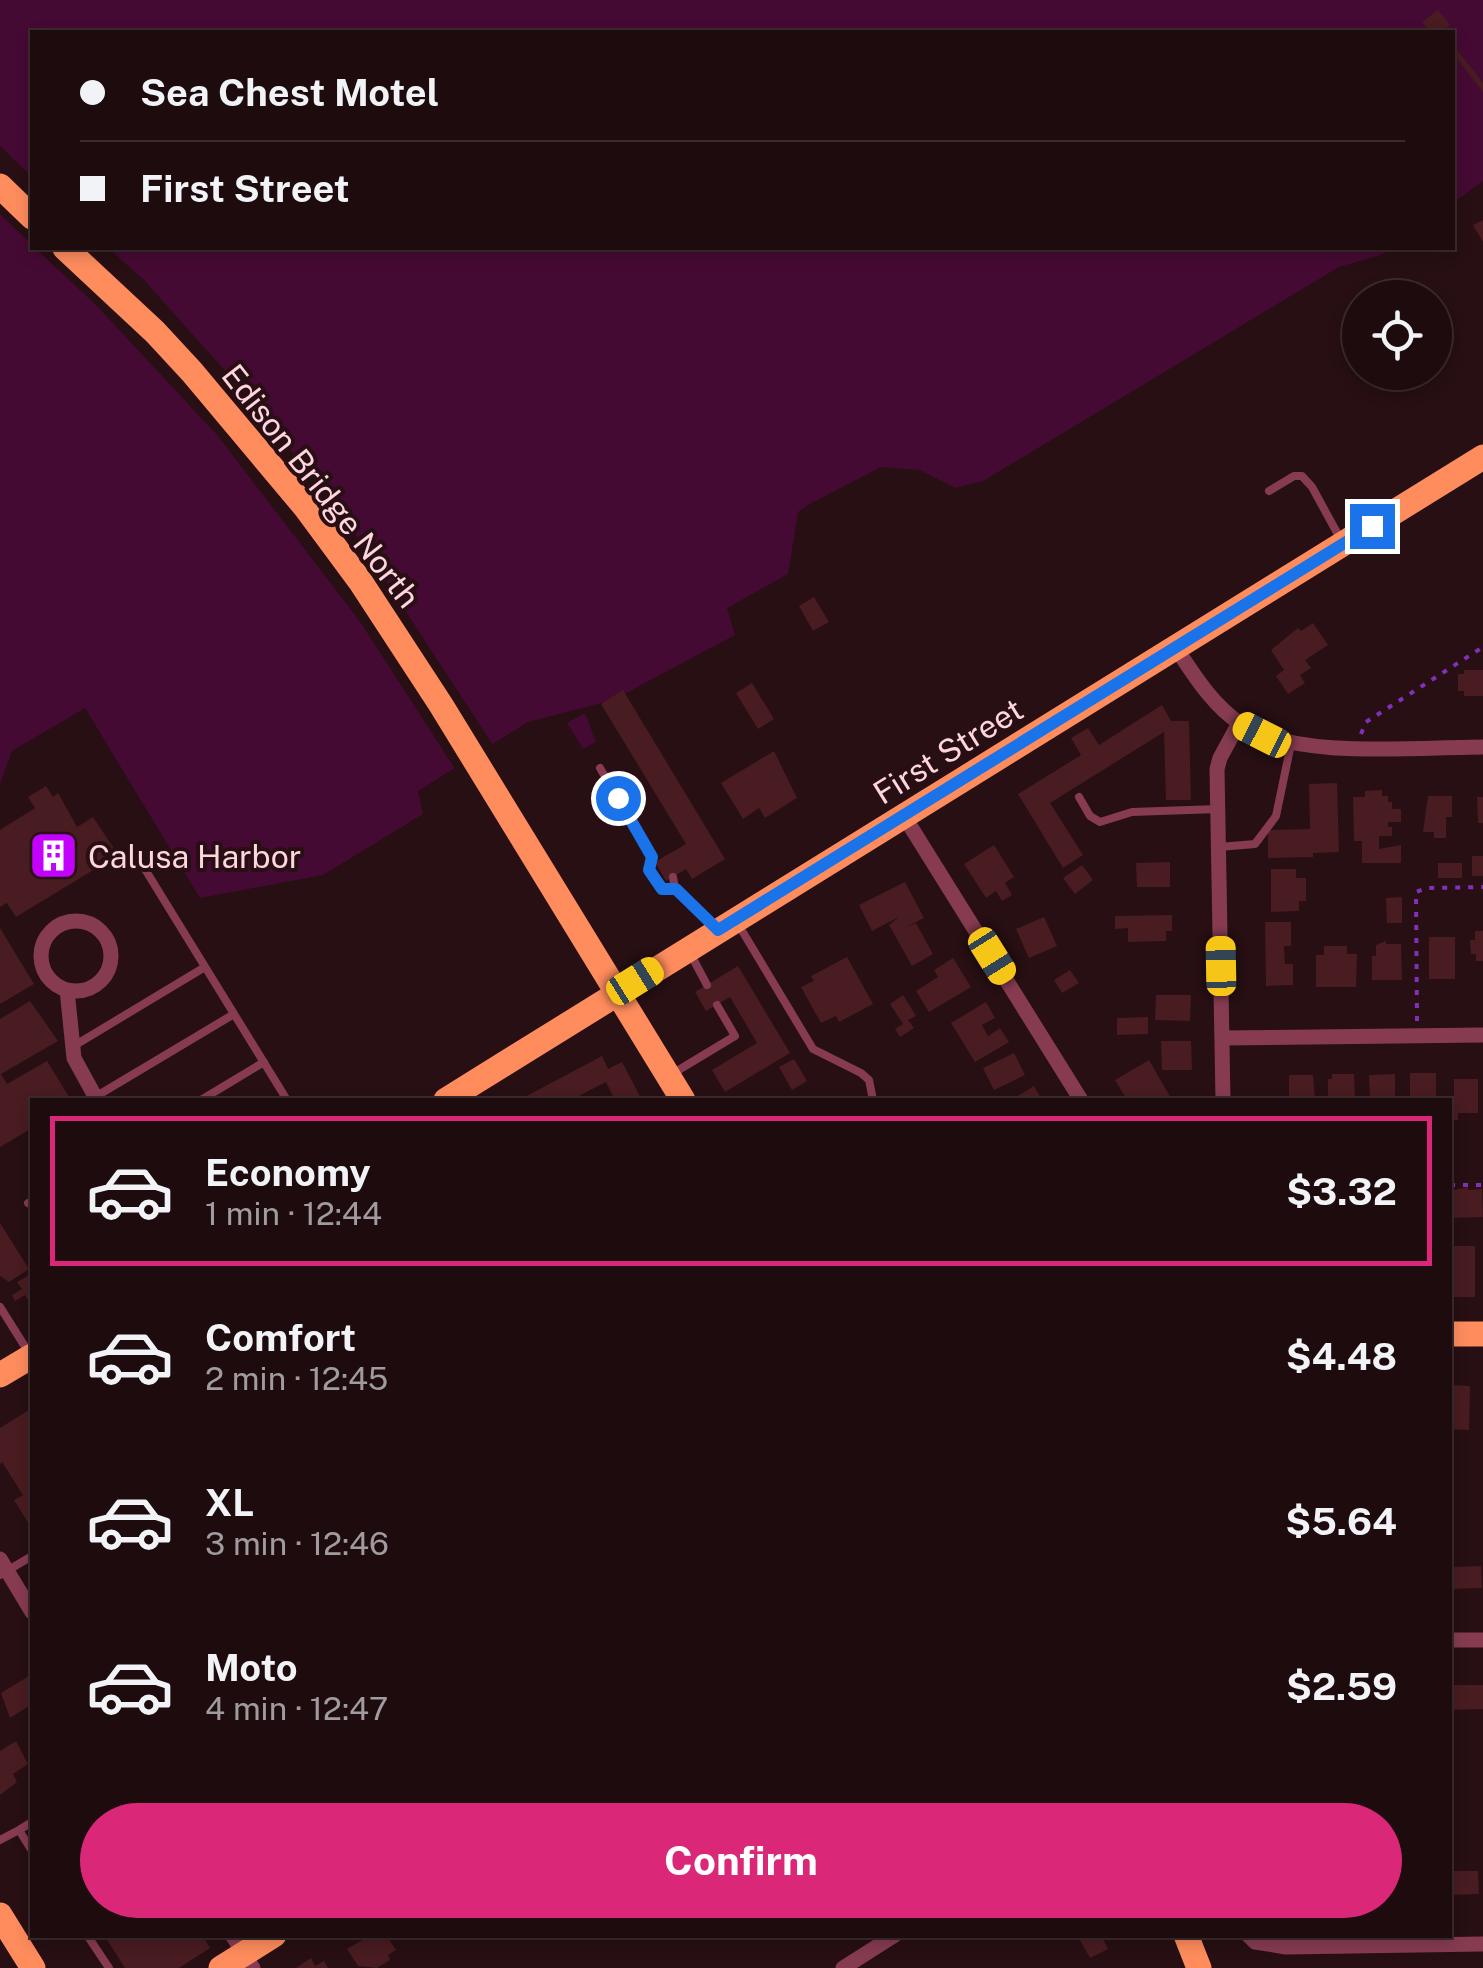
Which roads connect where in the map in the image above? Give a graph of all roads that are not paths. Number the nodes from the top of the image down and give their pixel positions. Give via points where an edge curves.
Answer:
1 (0, 186) edge
2 (30, 214) edge
3 (67, 250) edge
4 (1483, 457) edge
5 (1269, 491) dead end
6 (1344, 544) junction
7 (1176, 648) junction
8 (1239, 723) junction
9 (1291, 744) junction
10 (1483, 747) edge
11 (600, 768) dead end
12 (1079, 798) dead end
13 (1218, 810) junction
14 (904, 816) junction
15 (1219, 847) junction
16 (135, 853) dead end
17 (673, 877) dead end
18 (676, 889) junction
19 (726, 925) junction
20 (688, 948) junction
21 (205, 967) junction
22 (707, 984) dead end
23 (67, 990) junction
24 (616, 992) junction
25 (718, 1005) dead end
26 (234, 1014) junction
27 (1483, 1035) edge
28 (1222, 1038) junction
29 (72, 1048) junction
30 (264, 1062) junction
31 (668, 1076) junction
32 (96, 1098) edge
33 (203, 1098) edge
34 (287, 1098) edge
35 (453, 1098) edge
36 (682, 1098) edge
37 (873, 1098) edge
38 (1080, 1098) edge
39 (1223, 1098) edge
40 (1, 1310) edge
41 (1452, 1334) edge
42 (1483, 1334) edge
43 (30, 1353) edge
44 (30, 1357) edge
45 (0, 1375) edge
46 (30, 1557) edge
47 (2, 1568) edge
48 (30, 1609) edge
49 (1452, 1640) edge
50 (1483, 1640) edge
51 (30, 1823) edge
52 (19, 1830) junction
53 (0, 1840) edge
54 (30, 1848) edge
55 (0, 1915) edge
56 (89, 1938) edge
57 (269, 1938) edge
58 (891, 1938) edge
59 (1187, 1938) edge
60 (1252, 1939) edge
61 (1483, 1944) edge
62 (243, 1952) edge
63 (33, 1968) edge
64 (109, 1968) edge
65 (221, 1968) edge
66 (843, 1968) edge
67 (1199, 1968) edge

1 - 2 main road
3 - 24 main road, Edison Bridge North via 168,345 306,508 370,597
4 - 6 main road, First Street
5 - 6 lane via 1302,476
6 - 7 main road, First Street
7 - 8 street
7 - 14 main road, First Street
8 - 9 street
8 - 13 street via 1220,758
9 - 10 street
9 - 15 lane via 1272,825 1255,844
11 - 18 lane via 657,858 649,870 662,889
12 - 13 lane via 1100,822 1132,812
13 - 15 street
14 - 19 main road, First Street
14 - 38 street
15 - 28 street
16 - 21 lane
17 - 18 lane
18 - 19 lane
19 - 20 main road, First Street
19 - 37 lane via 813,1049 861,1072
20 - 22 lane
20 - 24 main road, First Street
21 - 26 lane
21 - 29 lane
23 - 23 street via 101,982 112,961 107,938 88,923 56,928 43,946 48,978
23 - 29 street
24 - 31 main road, Edison Bridge North
24 - 35 main road, First Street
25 - 31 lane via 735,1036
26 - 30 lane
26 - 32 lane
27 - 28 street
28 - 39 street
29 - 32 street
30 - 33 lane
30 - 34 lane
31 - 36 main road, Edison Bridge North
40 - 43 lane
41 - 42 main road
44 - 45 main road
46 - 47 lane
47 - 48 street
49 - 50 street
51 - 52 lane
52 - 53 lane
52 - 54 lane
55 - 63 main road
56 - 64 lane
57 - 62 main road
58 - 66 street
59 - 67 main road
60 - 61 street via 1286,1947
62 - 65 main road

